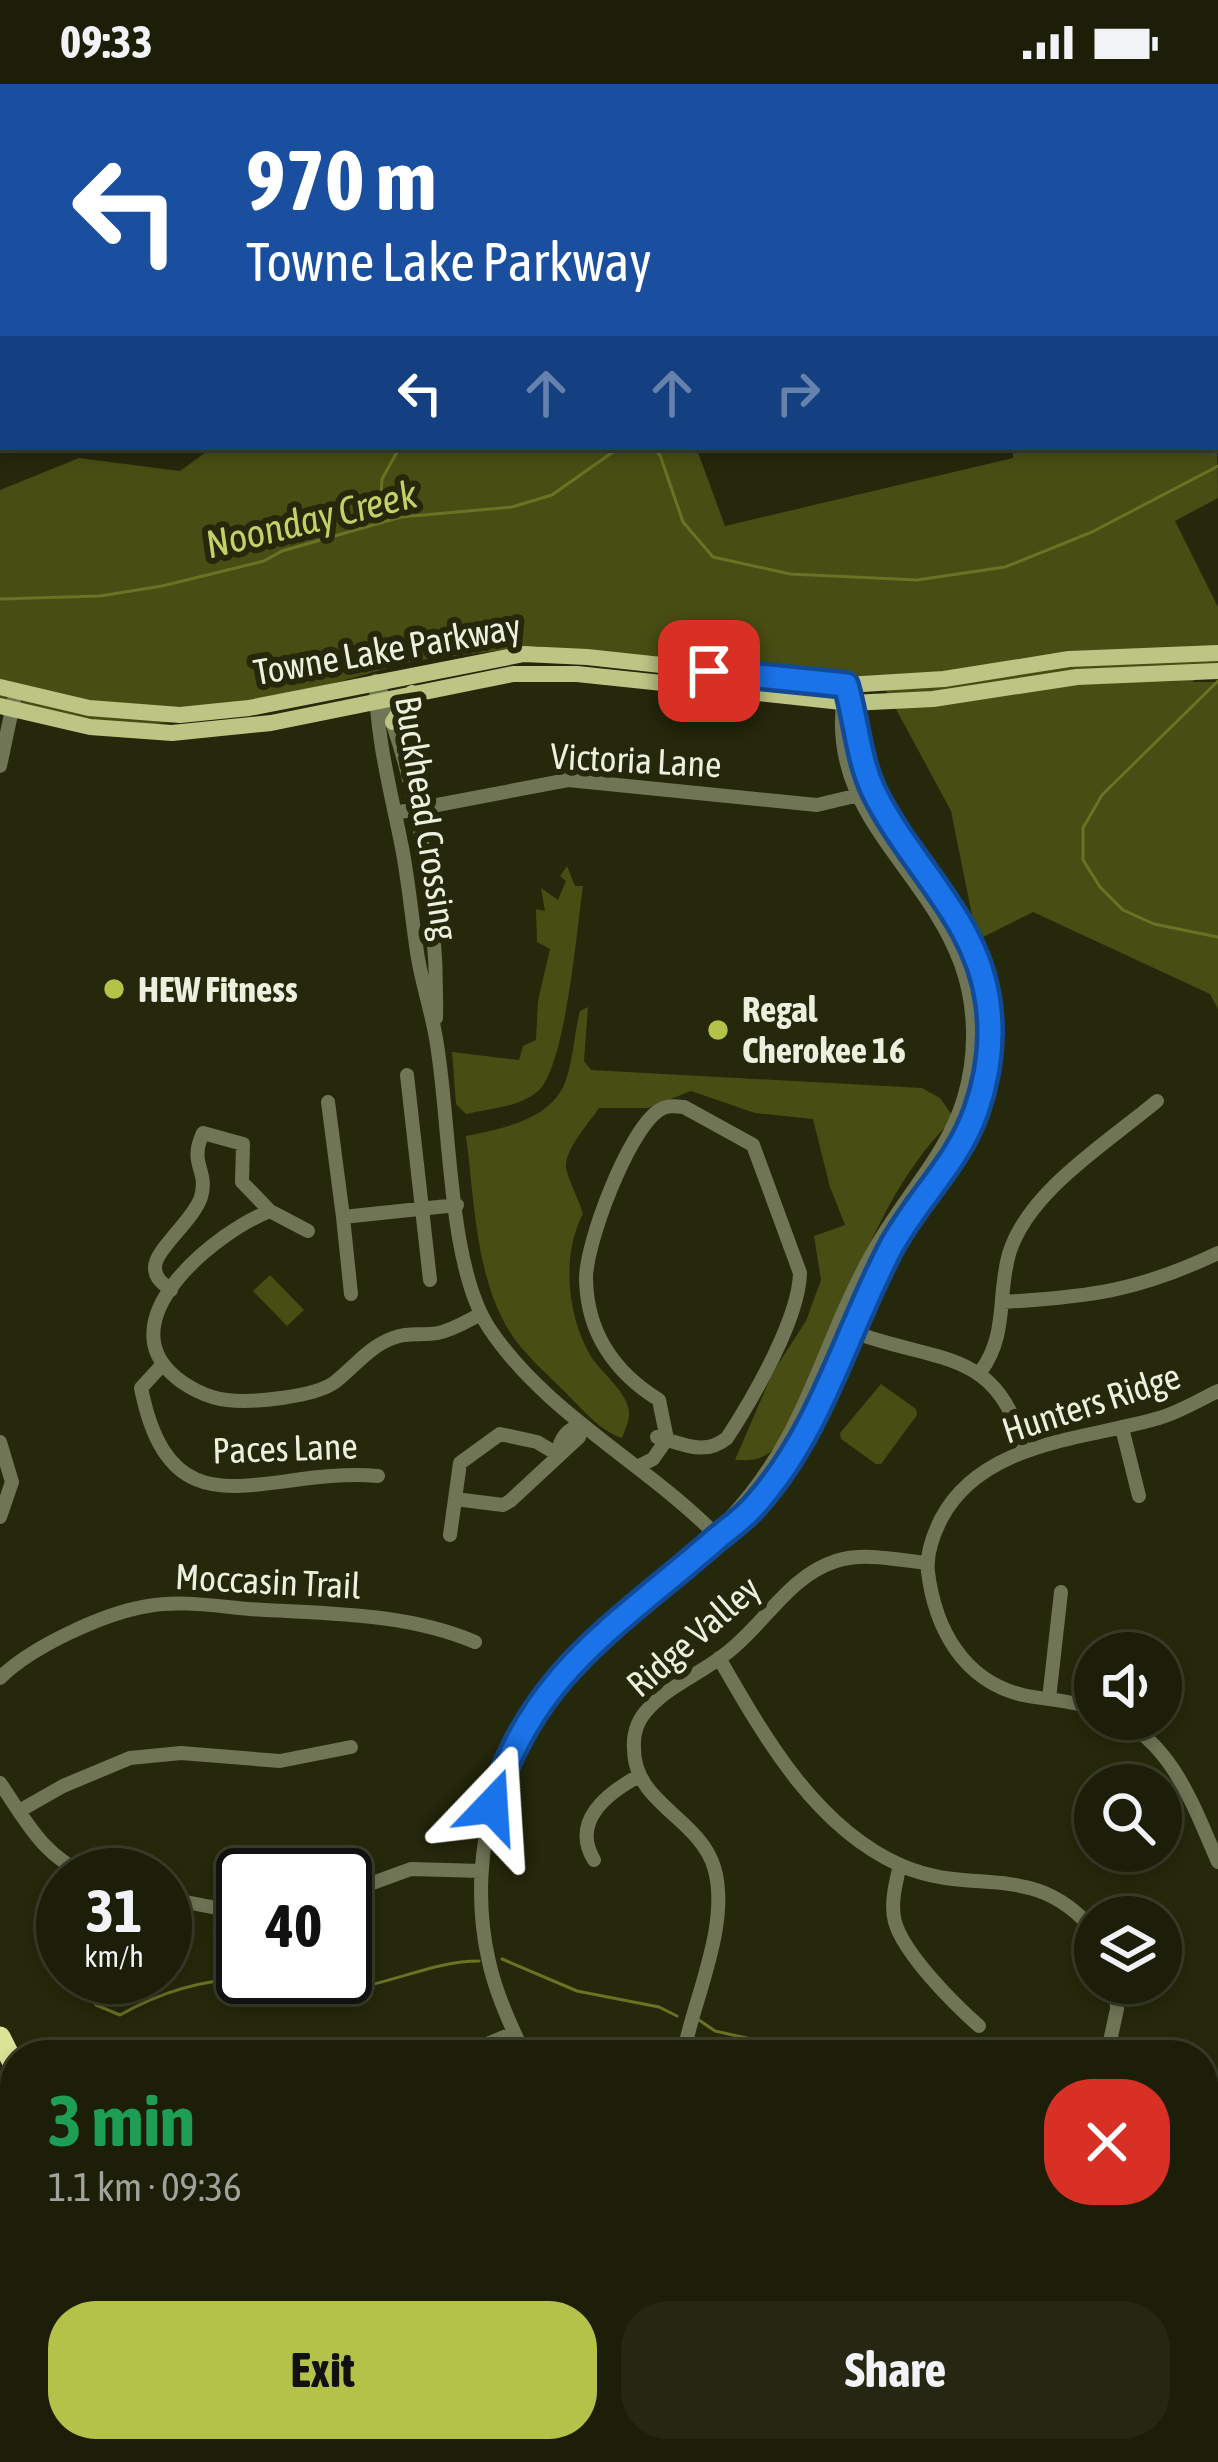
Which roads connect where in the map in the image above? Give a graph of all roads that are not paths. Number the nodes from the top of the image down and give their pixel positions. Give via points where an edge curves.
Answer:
1 (1218, 653) edge
2 (1218, 671) edge
3 (413, 692) junction
4 (379, 693) junction
5 (847, 697) junction
6 (5, 698) edge
7 (48, 718) junction
8 (393, 722) junction
9 (2, 758) edge
10 (873, 790) junction
11 (856, 796) junction
12 (413, 809) junction
13 (395, 813) junction
14 (436, 1035) junction
15 (407, 1076) dead end
16 (1157, 1101) dead end
17 (328, 1102) dead end
18 (457, 1205) junction
19 (423, 1209) junction
20 (270, 1211) junction
21 (343, 1217) junction
22 (308, 1232) dead end
23 (1218, 1253) edge
24 (430, 1280) dead end
25 (171, 1290) junction
26 (351, 1294) dead end
27 (1003, 1302) junction
28 (481, 1314) junction
29 (845, 1329) junction
30 (163, 1364) junction
31 (981, 1371) junction
32 (1218, 1391) edge
33 (582, 1424) junction
34 (1122, 1428) junction
35 (662, 1438) junction
36 (0, 1442) edge
37 (1024, 1451) junction
38 (557, 1454) junction
39 (639, 1466) junction
40 (378, 1476) dead end
41 (1139, 1496) dead end
42 (455, 1499) junction
43 (0, 1517) edge
44 (450, 1535) dead end
45 (718, 1537) junction
46 (927, 1563) junction
47 (1061, 1592) dead end
48 (476, 1642) dead end
49 (719, 1658) junction
50 (0, 1678) edge
51 (1048, 1699) junction
52 (1074, 1705) edge
53 (1151, 1740) edge
54 (351, 1747) dead end
55 (637, 1777) junction
56 (0, 1783) edge
57 (19, 1811) junction
58 (46, 1848) edge
59 (594, 1860) dead end
60 (1218, 1862) edge
61 (900, 1865) junction
62 (482, 1871) junction
63 (372, 1883) edge
64 (1074, 1910) edge
65 (1117, 2004) edge
66 (980, 2026) dead end
67 (514, 2033) junction
68 (497, 2040) edge
69 (518, 2040) edge
70 (687, 2040) edge
71 (1110, 2040) edge

1 - 5 main road, Towne Lake Parkway via 1069,659
2 - 5 main road, Towne Lake Parkway via 1062,678 933,699
3 - 4 main road, Towne Lake Parkway
3 - 5 main road, Towne Lake Parkway via 547,673
3 - 8 main road
4 - 5 main road, Towne Lake Parkway via 485,660 546,654
4 - 6 main road, Towne Lake Parkway via 181,715
4 - 7 main road, Towne Lake Parkway via 205,732 118,731
4 - 8 street, Buckhead Crossing
4 - 13 street, Buckhead Crossing via 376,725
5 - 10 street
5 - 11 street via 840,727
6 - 7 main road, Towne Lake Parkway
6 - 9 street
7 - 9 street via 19,727
8 - 12 street, Buckhead Crossing
10 - 11 street, Victoria Lane
10 - 29 street via 966,931 985,983 990,1038 970,1127
11 - 12 street, Victoria Lane via 817,805 568,780
11 - 29 street via 955,950 974,1034 958,1117 873,1251
12 - 13 street, Victoria Lane
12 - 14 street, Buckhead Crossing via 437,976
13 - 14 street, Buckhead Crossing
14 - 18 street, Buckhead Crossing
15 - 19 street
16 - 27 street via 1031,1209 1010,1251
17 - 21 street
18 - 19 street
18 - 28 street, Buckhead Crossing
19 - 21 street
19 - 24 street
20 - 22 street
20 - 25 street via 214,1240
20 - 25 street via 242,1183 242,1144 202,1133 194,1152 199,1203 154,1266
21 - 26 street
23 - 27 street via 1115,1293
25 - 30 street via 152,1328
27 - 31 street via 995,1348
28 - 30 street via 435,1334 382,1342 318,1392 224,1400 190,1388
28 - 33 street, Buckhead Crossing via 514,1359
29 - 31 street
29 - 45 street via 794,1431
30 - 40 street, Paces Lane via 141,1388 143,1400 165,1457 184,1476 224,1486
31 - 37 street via 1006,1400
32 - 34 street, Hunters Ridge
33 - 38 street via 579,1437
33 - 39 street, Buckhead Crossing
34 - 37 street, Hunters Ridge
34 - 41 street
35 - 35 street via 697,1450 727,1438 800,1295 800,1273 753,1145 673,1106 643,1128 598,1217 586,1283 614,1364 659,1400
35 - 39 street
36 - 43 street via 12,1482
37 - 46 street, Hunters Ridge via 953,1497
38 - 42 street via 503,1504
38 - 42 street via 500,1434 460,1462
39 - 45 street, Buckhead Crossing
42 - 44 street
45 - 62 street via 585,1648 542,1699 497,1789
46 - 49 street, Ridge Valley via 850,1558 822,1567
46 - 51 street via 938,1621 957,1653 1001,1688
47 - 51 street
48 - 50 street, Moccasin Trail via 391,1618 162,1604 108,1617
49 - 55 street, Ridge Valley via 638,1722
49 - 61 street via 813,1799 851,1837
51 - 52 street
53 - 60 street via 1173,1768
54 - 57 street via 280,1761 130,1758
55 - 59 street via 612,1790 588,1822
55 - 70 street via 706,1849 717,1879 715,1933
56 - 57 street
57 - 58 street
61 - 64 street via 1038,1888
61 - 66 street via 898,1930
62 - 63 street via 411,1869
62 - 67 street via 488,1956
65 - 71 street
67 - 68 street
67 - 69 street

